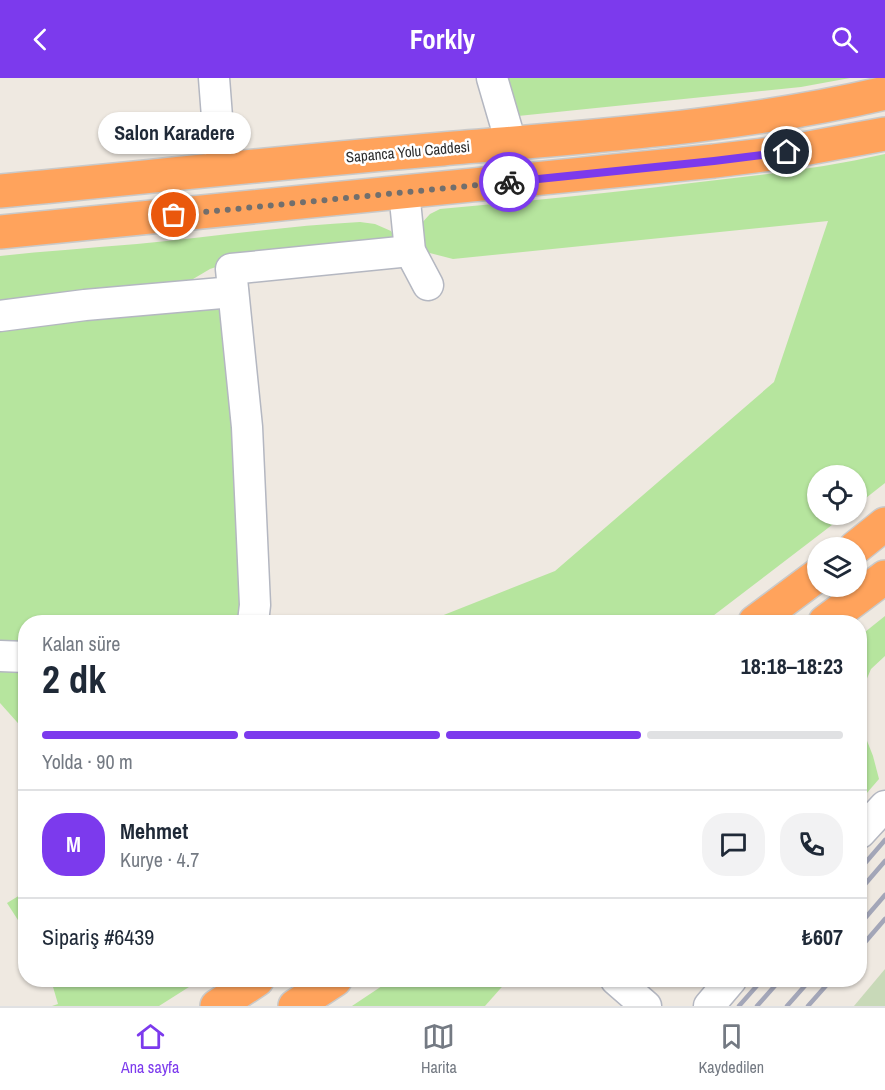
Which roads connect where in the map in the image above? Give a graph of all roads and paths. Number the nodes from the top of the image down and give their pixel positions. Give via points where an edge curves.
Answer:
1 (214, 78) edge
2 (492, 78) edge
3 (885, 93) edge
4 (885, 134) edge
5 (511, 143) junction
6 (221, 169) junction
7 (0, 191) edge
8 (404, 191) junction
9 (0, 232) edge
10 (410, 251) junction
11 (428, 285) dead end
12 (232, 292) junction
13 (0, 316) edge
14 (885, 524) edge
15 (867, 538) edge
16 (885, 577) edge
17 (807, 583) edge
18 (254, 615) edge
19 (764, 615) edge
20 (834, 615) edge
21 (0, 656) edge
22 (18, 657) edge
23 (246, 987) edge
24 (324, 987) edge
25 (624, 987) edge
26 (725, 987) edge
27 (216, 1006) edge
28 (295, 1006) edge
29 (646, 1006) edge
30 (709, 1006) edge

1 - 6 street
2 - 5 street
3 - 5 highway, Sapanca Yolu Caddesi via 753,117
4 - 8 highway via 714,161
5 - 6 highway, Sapanca Yolu Caddesi
6 - 7 highway, Sapanca Yolu Caddesi
8 - 9 highway
8 - 10 street
10 - 11 street
10 - 12 street via 231,269
12 - 13 street
12 - 18 street via 247,428
14 - 15 highway
16 - 20 highway
17 - 19 highway
21 - 22 street
23 - 27 highway
24 - 28 highway
25 - 29 street
26 - 30 street

